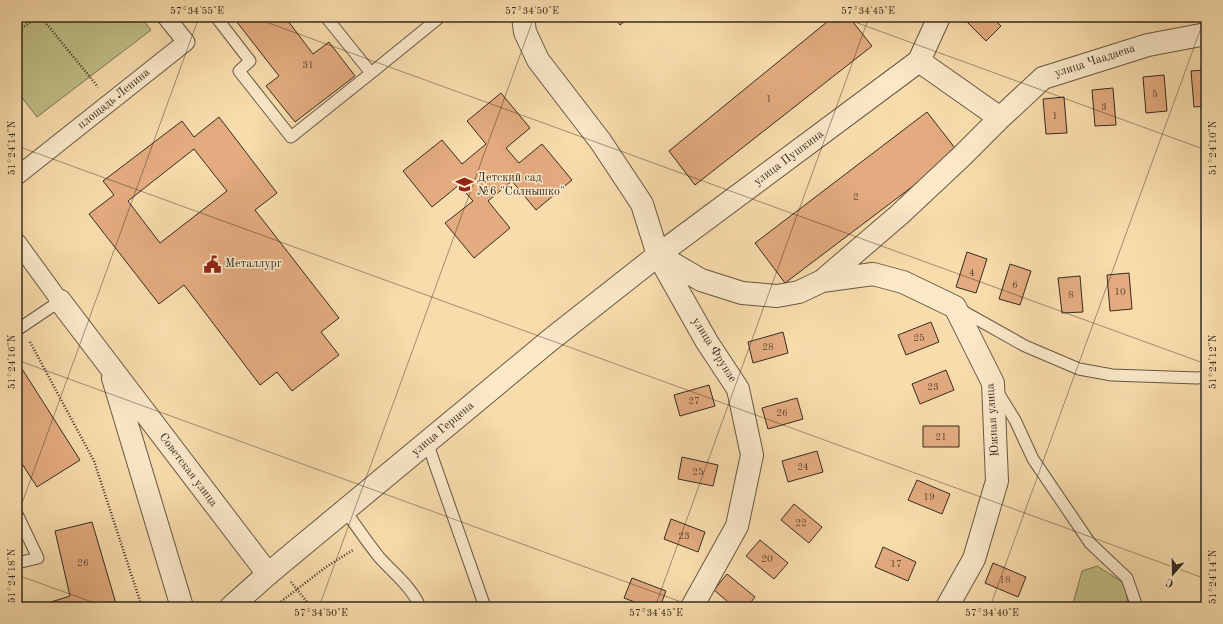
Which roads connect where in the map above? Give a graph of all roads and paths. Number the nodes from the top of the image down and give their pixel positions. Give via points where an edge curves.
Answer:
1 (37, 17) edge
2 (41, 17) edge
3 (166, 17) edge
4 (216, 17) edge
5 (326, 17) edge
6 (440, 17) edge
7 (523, 17) edge
8 (938, 17) edge
9 (17, 32) edge
10 (1206, 34) edge
11 (919, 61) junction
12 (371, 73) junction
13 (110, 102) junction
14 (1000, 118) junction
15 (17, 176) edge
16 (17, 242) edge
17 (658, 255) junction
18 (822, 281) junction
19 (60, 301) junction
20 (955, 307) junction
21 (19, 328) edge
22 (109, 365) junction
23 (1206, 377) edge
24 (992, 383) junction
25 (428, 442) junction
26 (345, 510) junction
27 (17, 514) edge
28 (367, 540) junction
29 (17, 563) edge
30 (273, 570) junction
31 (298, 589) junction
32 (142, 607) edge
33 (182, 607) edge
34 (231, 607) edge
35 (274, 607) edge
36 (311, 607) edge
37 (420, 607) edge
38 (485, 607) edge
39 (692, 607) edge
40 (947, 607) edge
41 (1136, 607) edge

1 - 9 path
2 - 13 path
3 - 13 street, площадь Ленина via 186,42
4 - 12 lane via 250,61 239,71 291,137
5 - 12 lane
6 - 12 lane
7 - 17 street, улица Фрунзе via 525,32 538,60 601,142 642,204
8 - 11 street
10 - 14 street, улица Чаадаева via 1148,45 1043,78
11 - 14 street
11 - 17 street, улица Пушкина
13 - 15 street, площадь Ленина
14 - 18 street, улица Чаадаева via 899,215
16 - 19 street, Советская улица
17 - 18 street via 701,280 742,293 777,296 799,292
17 - 25 street, улица Герцена via 549,341
17 - 39 street, улица Фрунзе via 706,342 738,389 752,455 737,526
18 - 20 street via 872,274 903,282
19 - 21 lane
19 - 22 street, Советская улица
20 - 23 lane via 1025,346 1079,369 1112,375
20 - 24 street, Южная улица
21 - 32 path via 94,461
22 - 30 street, Советская улица
22 - 33 street, Советская улица
24 - 40 street, Южная улица via 997,481 974,559
24 - 41 lane via 1015,420 1033,459 1090,544 1127,578
25 - 26 street, улица Герцена
25 - 38 lane
26 - 28 lane
26 - 30 street, улица Герцена
27 - 29 lane via 38,558
28 - 31 path
28 - 37 lane
30 - 31 path
30 - 34 street, улица Герцена
31 - 35 path
31 - 36 path

